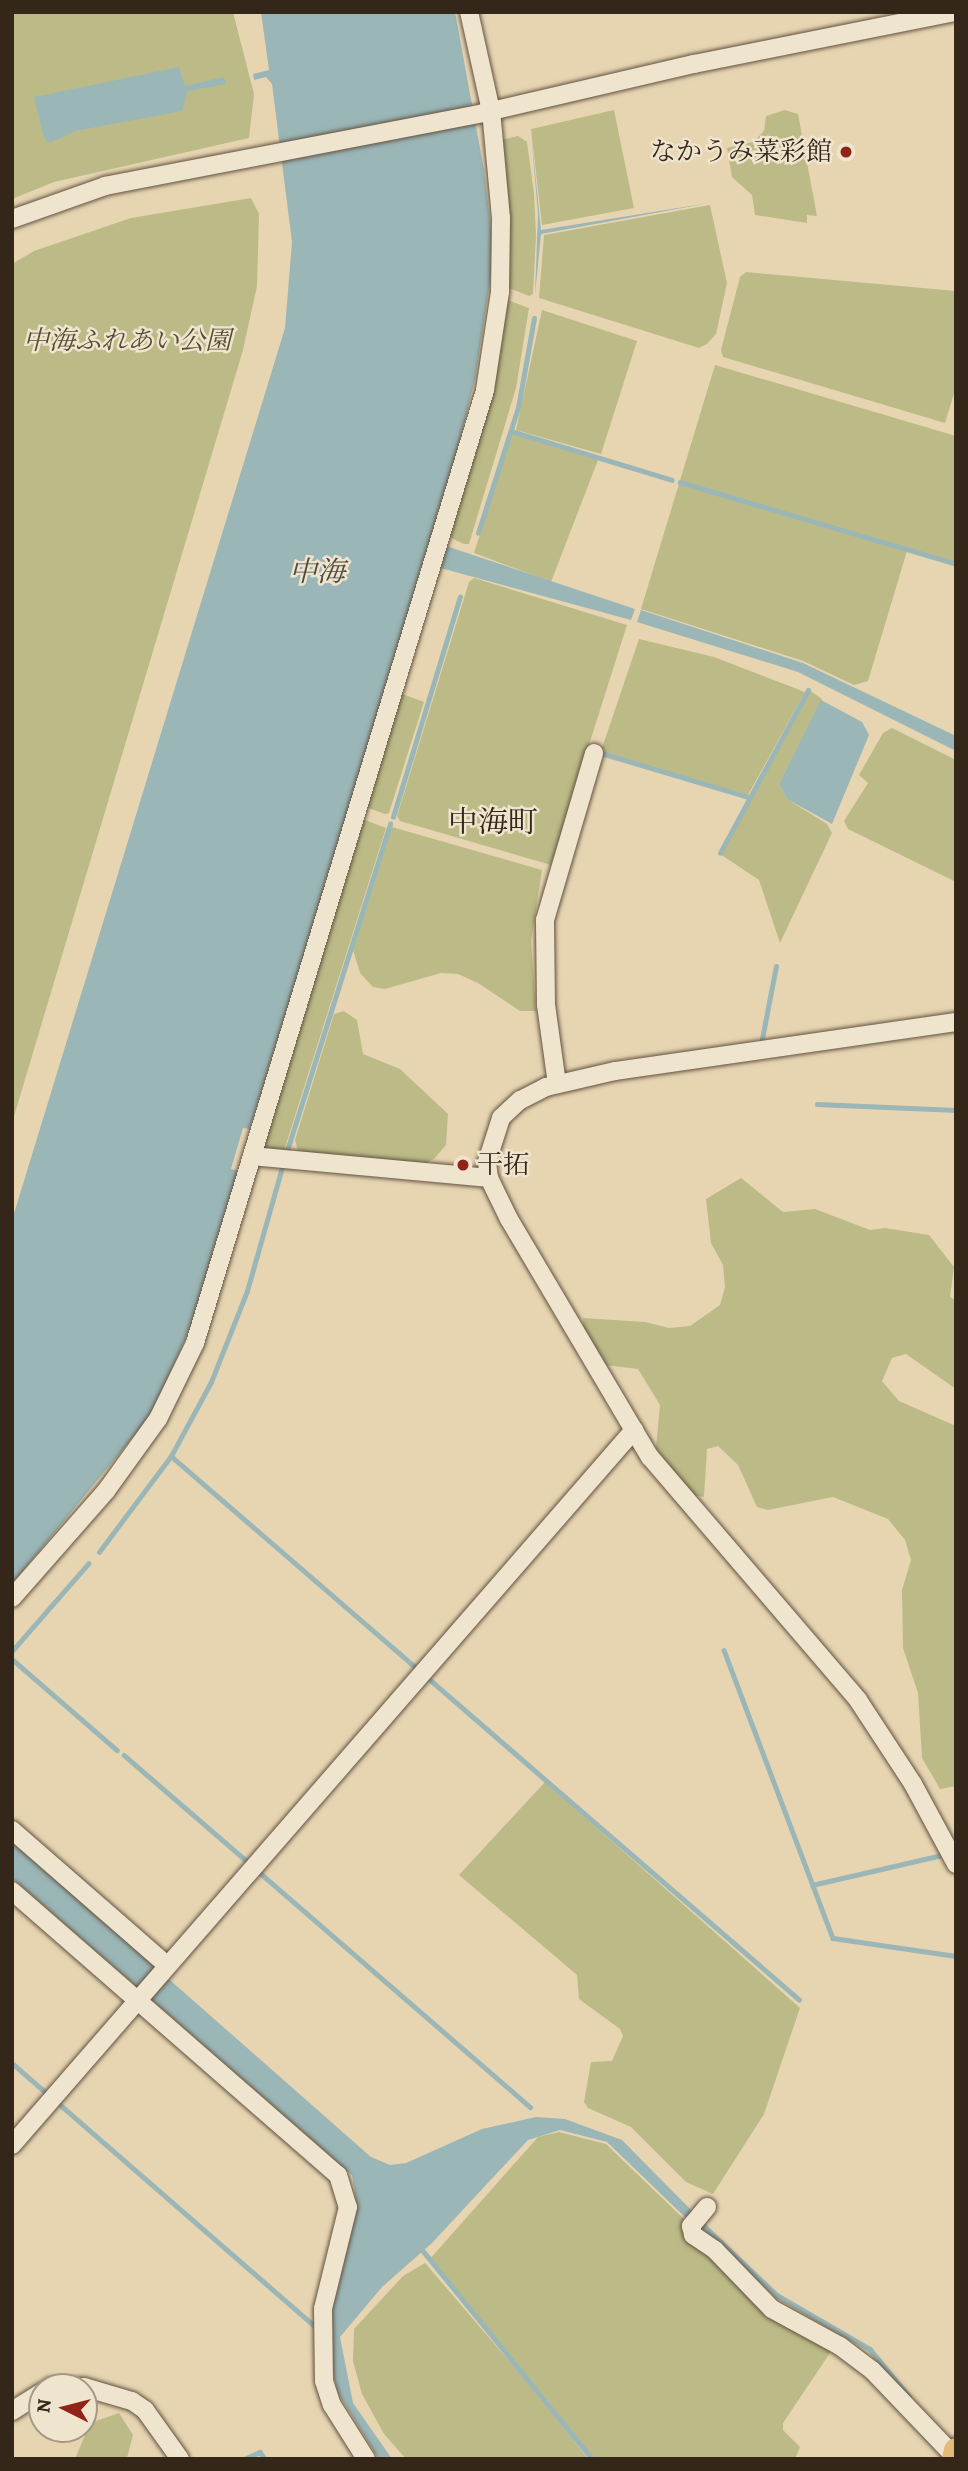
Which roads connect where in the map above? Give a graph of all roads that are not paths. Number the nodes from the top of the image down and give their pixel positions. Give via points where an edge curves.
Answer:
1 (469, 12) edge
2 (954, 12) edge
3 (486, 112) junction
4 (12, 219) edge
5 (594, 753) dead end
6 (956, 1022) edge
7 (557, 1084) junction
8 (252, 1156) junction
9 (489, 1178) junction
10 (634, 1430) junction
11 (12, 1598) edge
12 (12, 1830) edge
13 (956, 1864) edge
14 (12, 1891) edge
15 (165, 1968) junction
16 (139, 1997) junction
17 (12, 2145) edge
18 (701, 2214) dead end
19 (98, 2392) edge
20 (28, 2401) edge
21 (12, 2411) edge
22 (955, 2455) edge
23 (180, 2459) edge
24 (366, 2459) edge

1 - 3 street
2 - 3 street
3 - 4 street via 94,188
3 - 8 street via 501,218 500,292 485,390
5 - 7 street via 545,920 546,1005
6 - 7 street via 615,1071
7 - 9 street via 533,1092 501,1118 489,1146
8 - 9 street
8 - 11 street via 195,1343 158,1419 106,1491
9 - 10 street
10 - 13 street via 677,1493 858,1700 906,1772
10 - 15 street
12 - 15 street
14 - 16 street
15 - 16 street
16 - 17 street
16 - 24 street via 293,2133 344,2186 348,2207 328,2277 322,2356 332,2405
18 - 22 street via 694,2235 715,2249 772,2309 845,2349
19 - 23 street via 139,2406 160,2426
20 - 21 street

